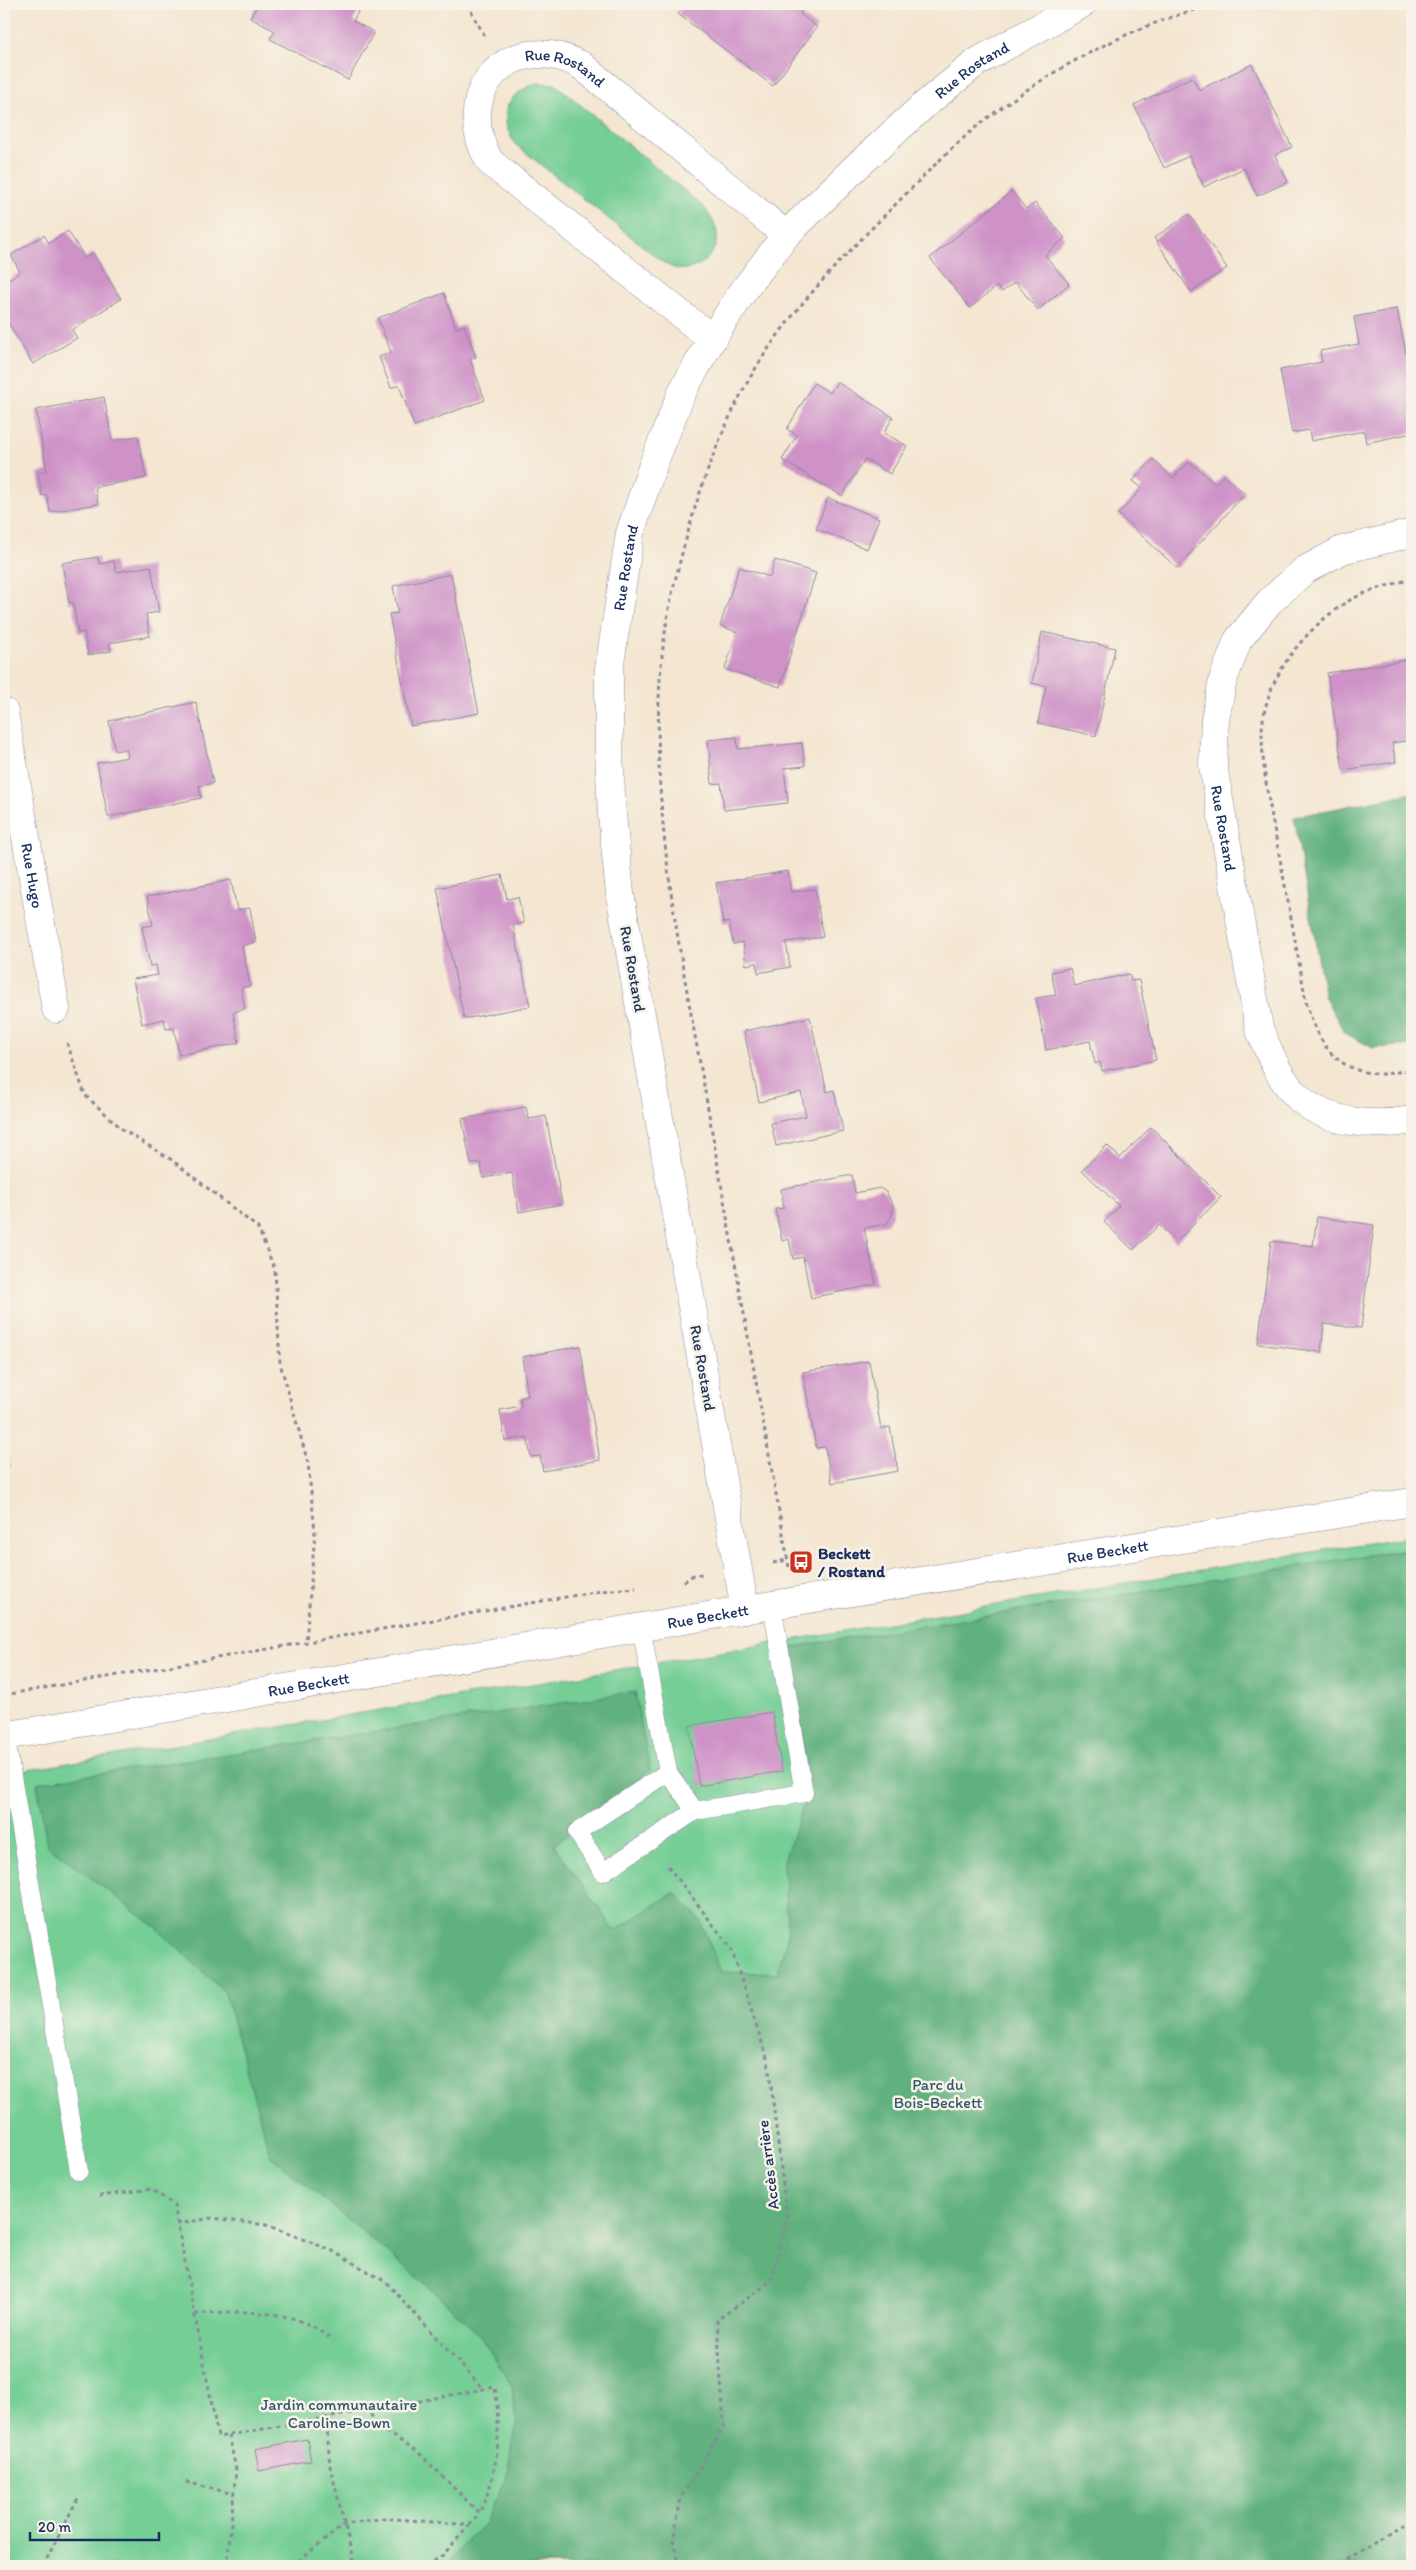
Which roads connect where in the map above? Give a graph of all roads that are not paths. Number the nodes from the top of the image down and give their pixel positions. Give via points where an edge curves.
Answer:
1 (1082, 4) edge
2 (786, 235) junction
3 (712, 339) junction
4 (1412, 533) edge
5 (4, 712) edge
6 (56, 1009) road end
7 (1412, 1120) edge
8 (1412, 1502) edge
9 (783, 1604) junction
10 (745, 1610) junction
11 (641, 1628) junction
12 (4, 1735) edge
13 (668, 1772) junction
14 (694, 1811) junction
15 (79, 2171) dead end

1 - 2 street, Rue Rostand via 977,62 923,106
2 - 3 street, Rue Rostand
2 - 3 street, Rue Rostand via 581,65 563,56 530,54 506,64 491,77 476,110 476,129 490,162
3 - 10 street, Rue Rostand via 682,392 630,533 609,669 609,752 620,894
4 - 7 street, Rue Rostand via 1342,550 1305,570 1269,602 1238,640 1223,680 1215,719 1213,765 1259,1028 1274,1064 1296,1096 1322,1113 1361,1123
5 - 6 street, Rue Hugo
8 - 9 street, Rue Beckett
9 - 10 street, Rue Beckett
9 - 14 lane via 804,1793
10 - 11 street, Rue Beckett
11 - 12 street, Rue Beckett
11 - 13 lane
12 - 15 lane
13 - 14 lane
13 - 14 lane via 577,1832 603,1872

